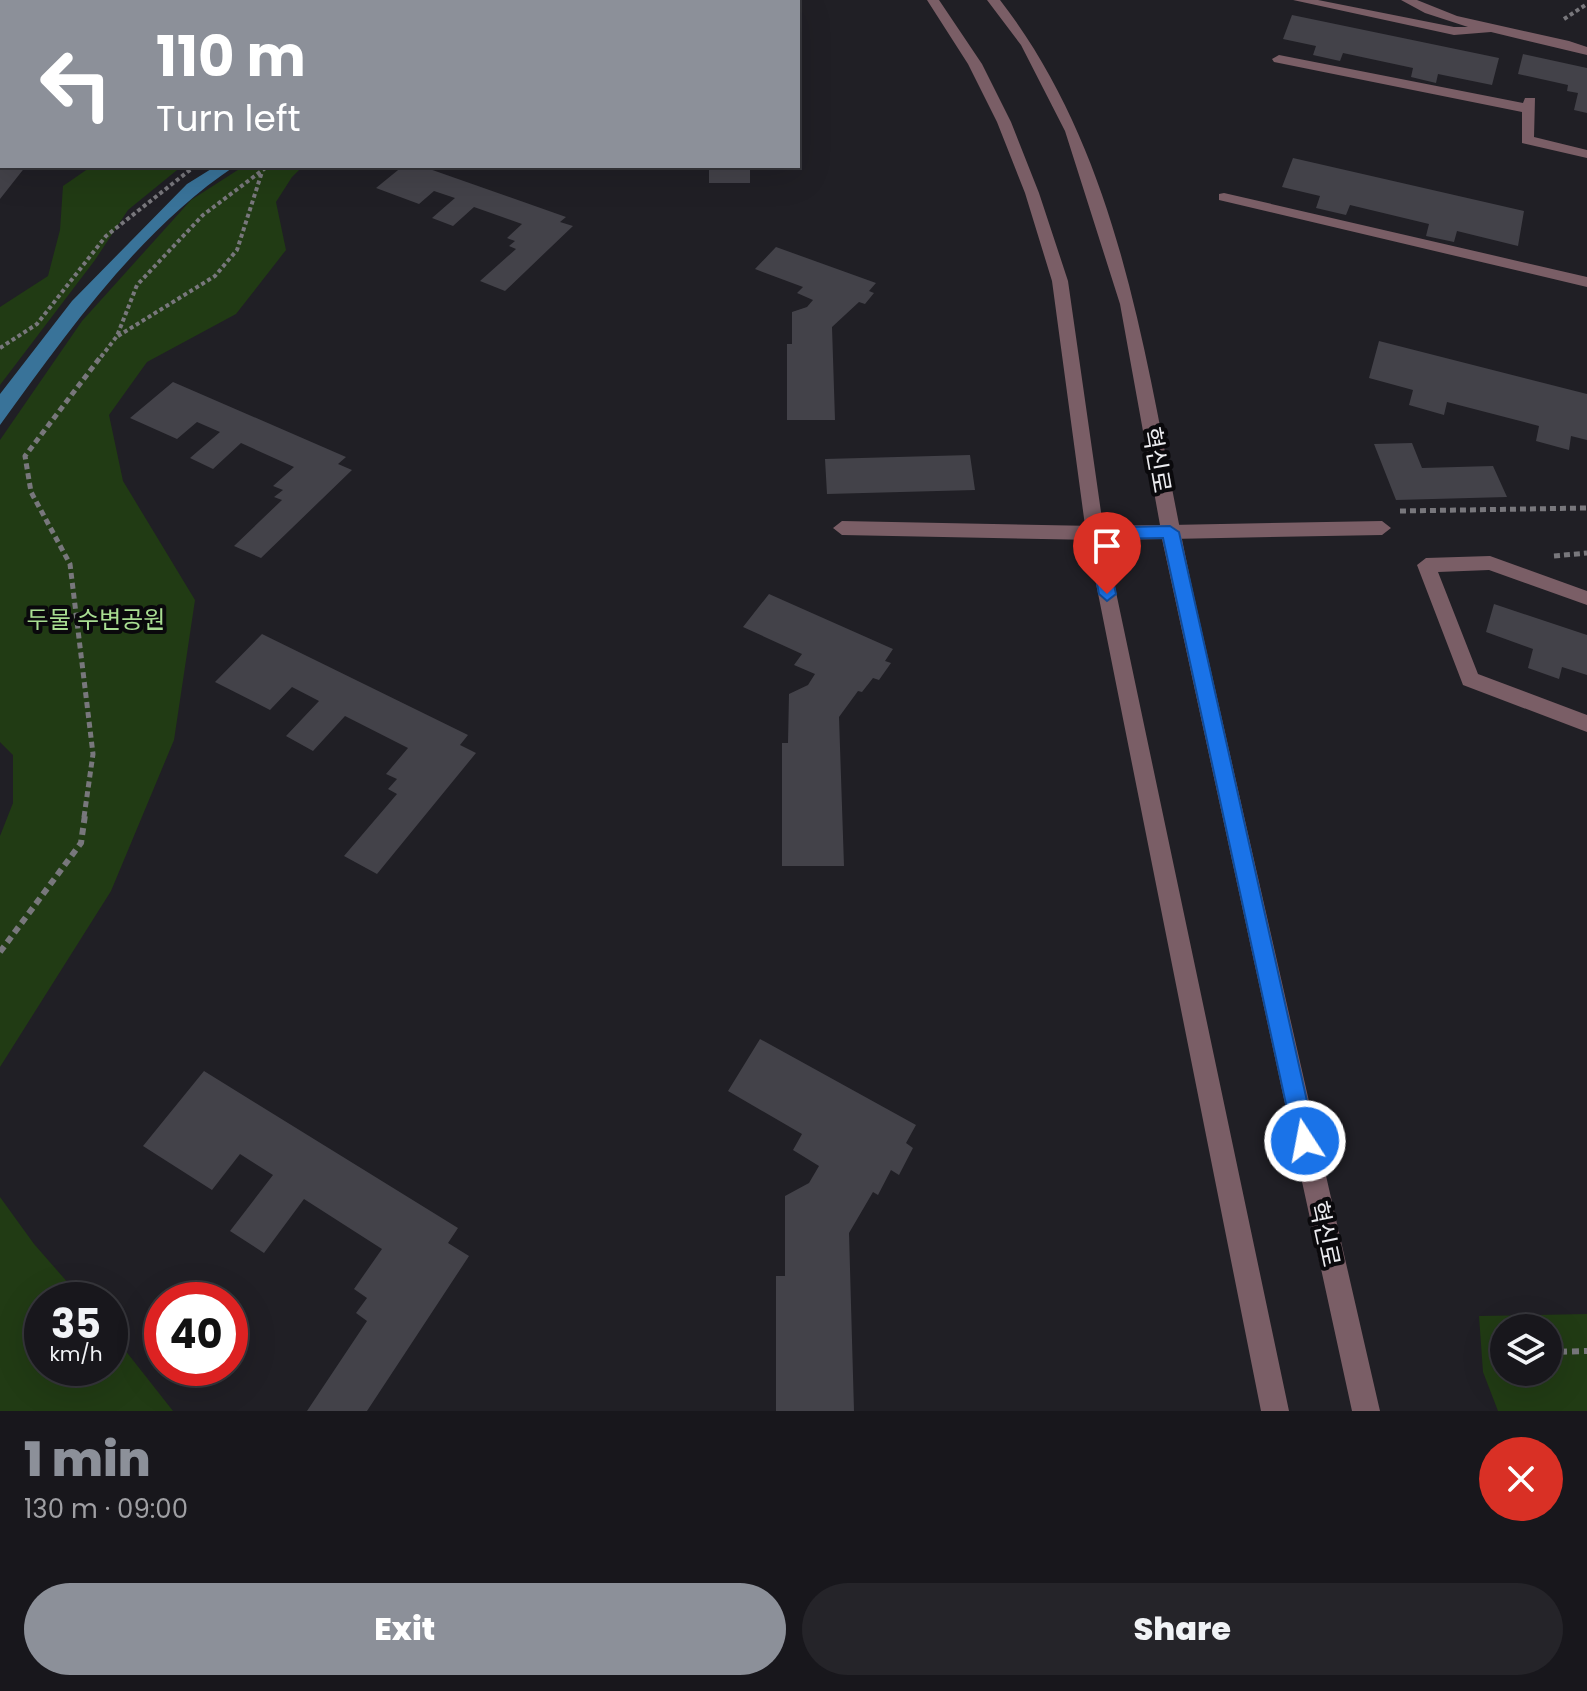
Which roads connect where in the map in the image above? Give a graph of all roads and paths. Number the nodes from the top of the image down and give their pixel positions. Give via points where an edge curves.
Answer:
1 (933, 0) edge
2 (993, 0) edge
3 (1299, 0) edge
4 (1407, 0) edge
5 (1486, 30) junction
6 (1587, 51) edge
7 (1279, 59) dead end
8 (1587, 154) edge
9 (192, 168) edge
10 (266, 168) edge
11 (1224, 197) dead end
12 (1587, 282) edge
13 (117, 336) junction
14 (0, 348) edge
15 (1587, 508) edge
16 (1395, 511) dead end
17 (842, 528) dead end
18 (1382, 528) dead end
19 (1170, 532) junction
20 (1095, 533) junction
21 (1587, 598) edge
22 (1587, 724) edge
23 (0, 952) edge
24 (1587, 1351) edge
25 (1562, 1352) edge
26 (1275, 1411) edge
27 (1366, 1411) edge

1 - 20 street via 975,64 1004,122 1060,281
2 - 19 street, 혁신로 via 1047,79 1072,131 1099,211 1128,304
3 - 5 street via 1454,31
4 - 5 street
5 - 6 street
7 - 8 street via 1530,105 1527,140
9 - 14 path via 106,236 37,324
10 - 13 path via 203,215 137,285
10 - 13 path via 237,250 215,276
11 - 12 street
13 - 23 path via 25,456 31,492 70,564 93,754 81,843
15 - 16 path
17 - 20 street
18 - 19 street
19 - 20 street
19 - 27 street, 혁신로
20 - 26 street
21 - 22 street via 1490,563 1426,565 1470,679
24 - 25 path

